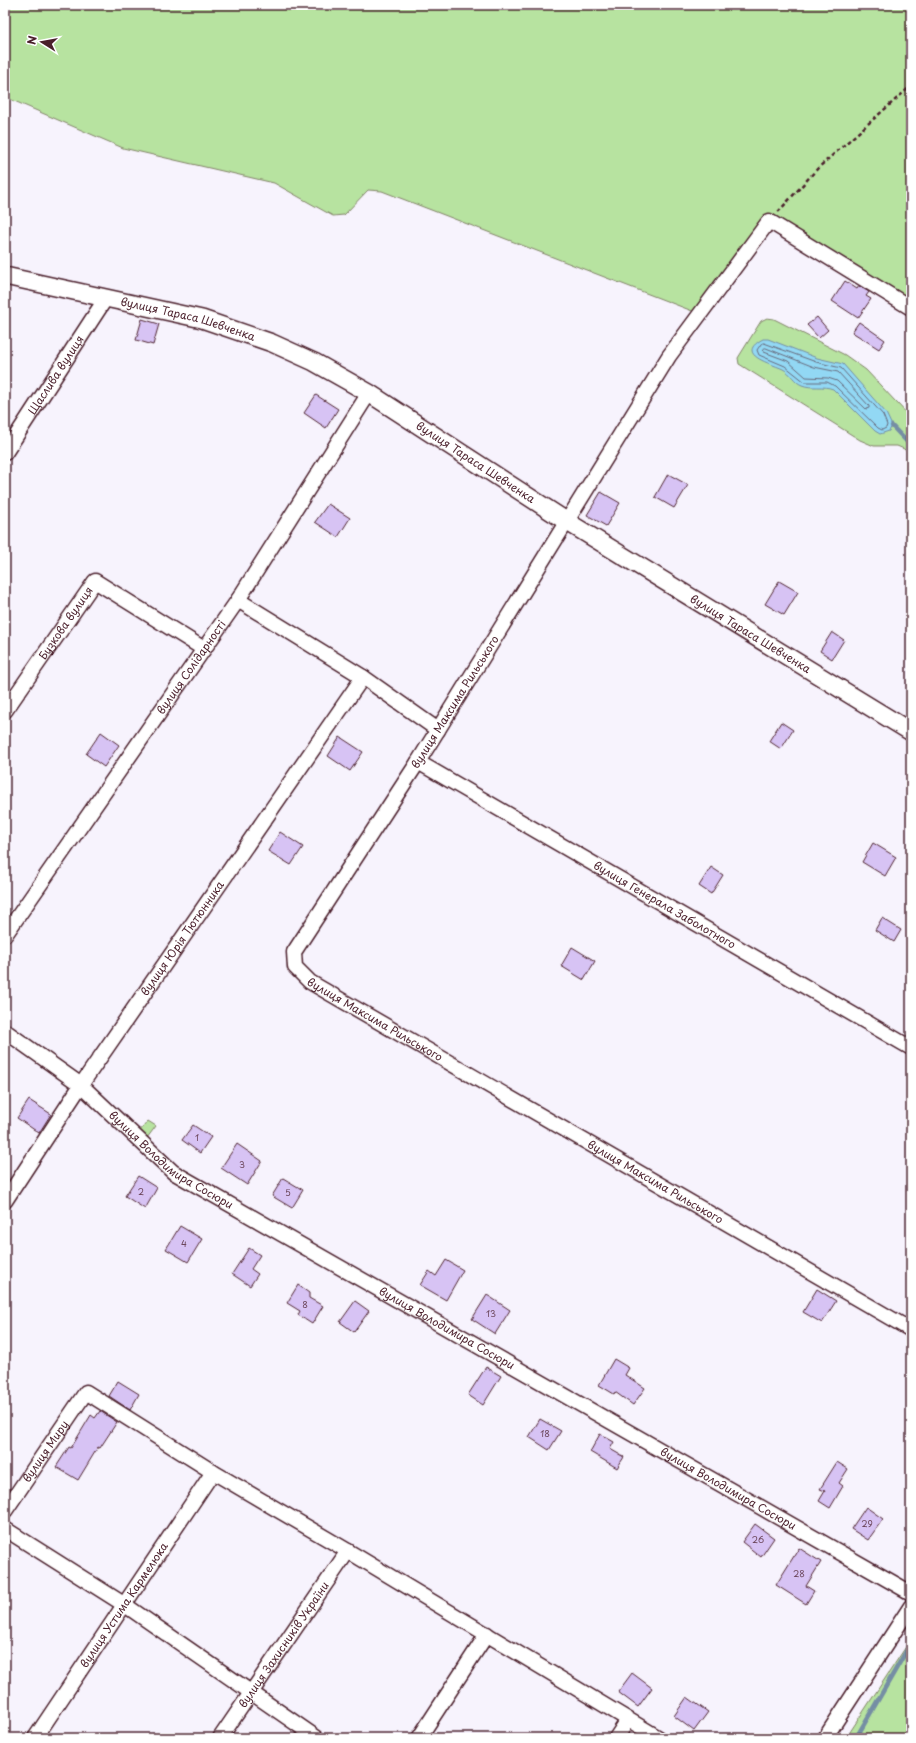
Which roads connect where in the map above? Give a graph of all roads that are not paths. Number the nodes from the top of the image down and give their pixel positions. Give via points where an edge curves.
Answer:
1 (5, 276) edge
2 (106, 298) junction
3 (911, 308) edge
4 (369, 393) junction
5 (5, 453) edge
6 (566, 521) junction
7 (238, 600) junction
8 (204, 649) junction
9 (363, 677) junction
10 (5, 711) edge
11 (438, 730) junction
12 (911, 732) edge
13 (418, 762) junction
14 (5, 935) edge
15 (5, 1031) edge
16 (911, 1048) edge
17 (81, 1085) junction
18 (5, 1201) edge
19 (911, 1330) edge
20 (213, 1472) junction
21 (5, 1511) edge
22 (5, 1529) edge
23 (348, 1551) junction
24 (911, 1593) edge
25 (125, 1605) junction
26 (911, 1606) edge
27 (487, 1634) junction
28 (252, 1692) junction
29 (628, 1720) junction
30 (35, 1738) edge
31 (220, 1738) edge
32 (317, 1738) edge
33 (419, 1738) edge
34 (616, 1738) edge
35 (659, 1738) edge
36 (826, 1738) edge

1 - 2 street, вулиця Тараса Шевченка
2 - 4 street, вулиця Тараса Шевченка via 202,319 244,333 314,362
2 - 5 street, Щаслива вулиця
3 - 6 street, вулиця Максима Рильського via 769,221 669,356
4 - 6 street, вулиця Тараса Шевченка
4 - 7 street, вулиця Солідарності
6 - 11 street, вулиця Максима Рильського
6 - 12 street, вулиця Тараса Шевченка
7 - 8 street, вулиця Солідарності
7 - 9 street
8 - 10 street, Бузкова вулиця via 95,581
8 - 14 street, вулиця Солідарності
9 - 11 street
9 - 17 street, вулиця Юрія Тютюнника
11 - 13 street, вулиця Максима Рильського
13 - 16 street, вулиця Генерала Заболотного
13 - 19 street, вулиця Максима Рильського via 294,952 295,967 310,982
15 - 17 street, вулиця Володимира Сосюри
17 - 18 street, вулиця Юрія Тютюнника
17 - 24 street, вулиця Володимира Сосюри via 172,1172
20 - 21 street, вулиця Миру via 86,1392
20 - 23 street
20 - 25 street, вулиця Устима Кармелюка
22 - 25 street
23 - 27 street
23 - 28 street, вулиця Захисників України
25 - 28 street
25 - 30 street, вулиця Устима Кармелюка
26 - 36 street
27 - 29 street
27 - 33 street
28 - 31 street, вулиця Захисників України
28 - 32 street
29 - 34 street
29 - 35 street

